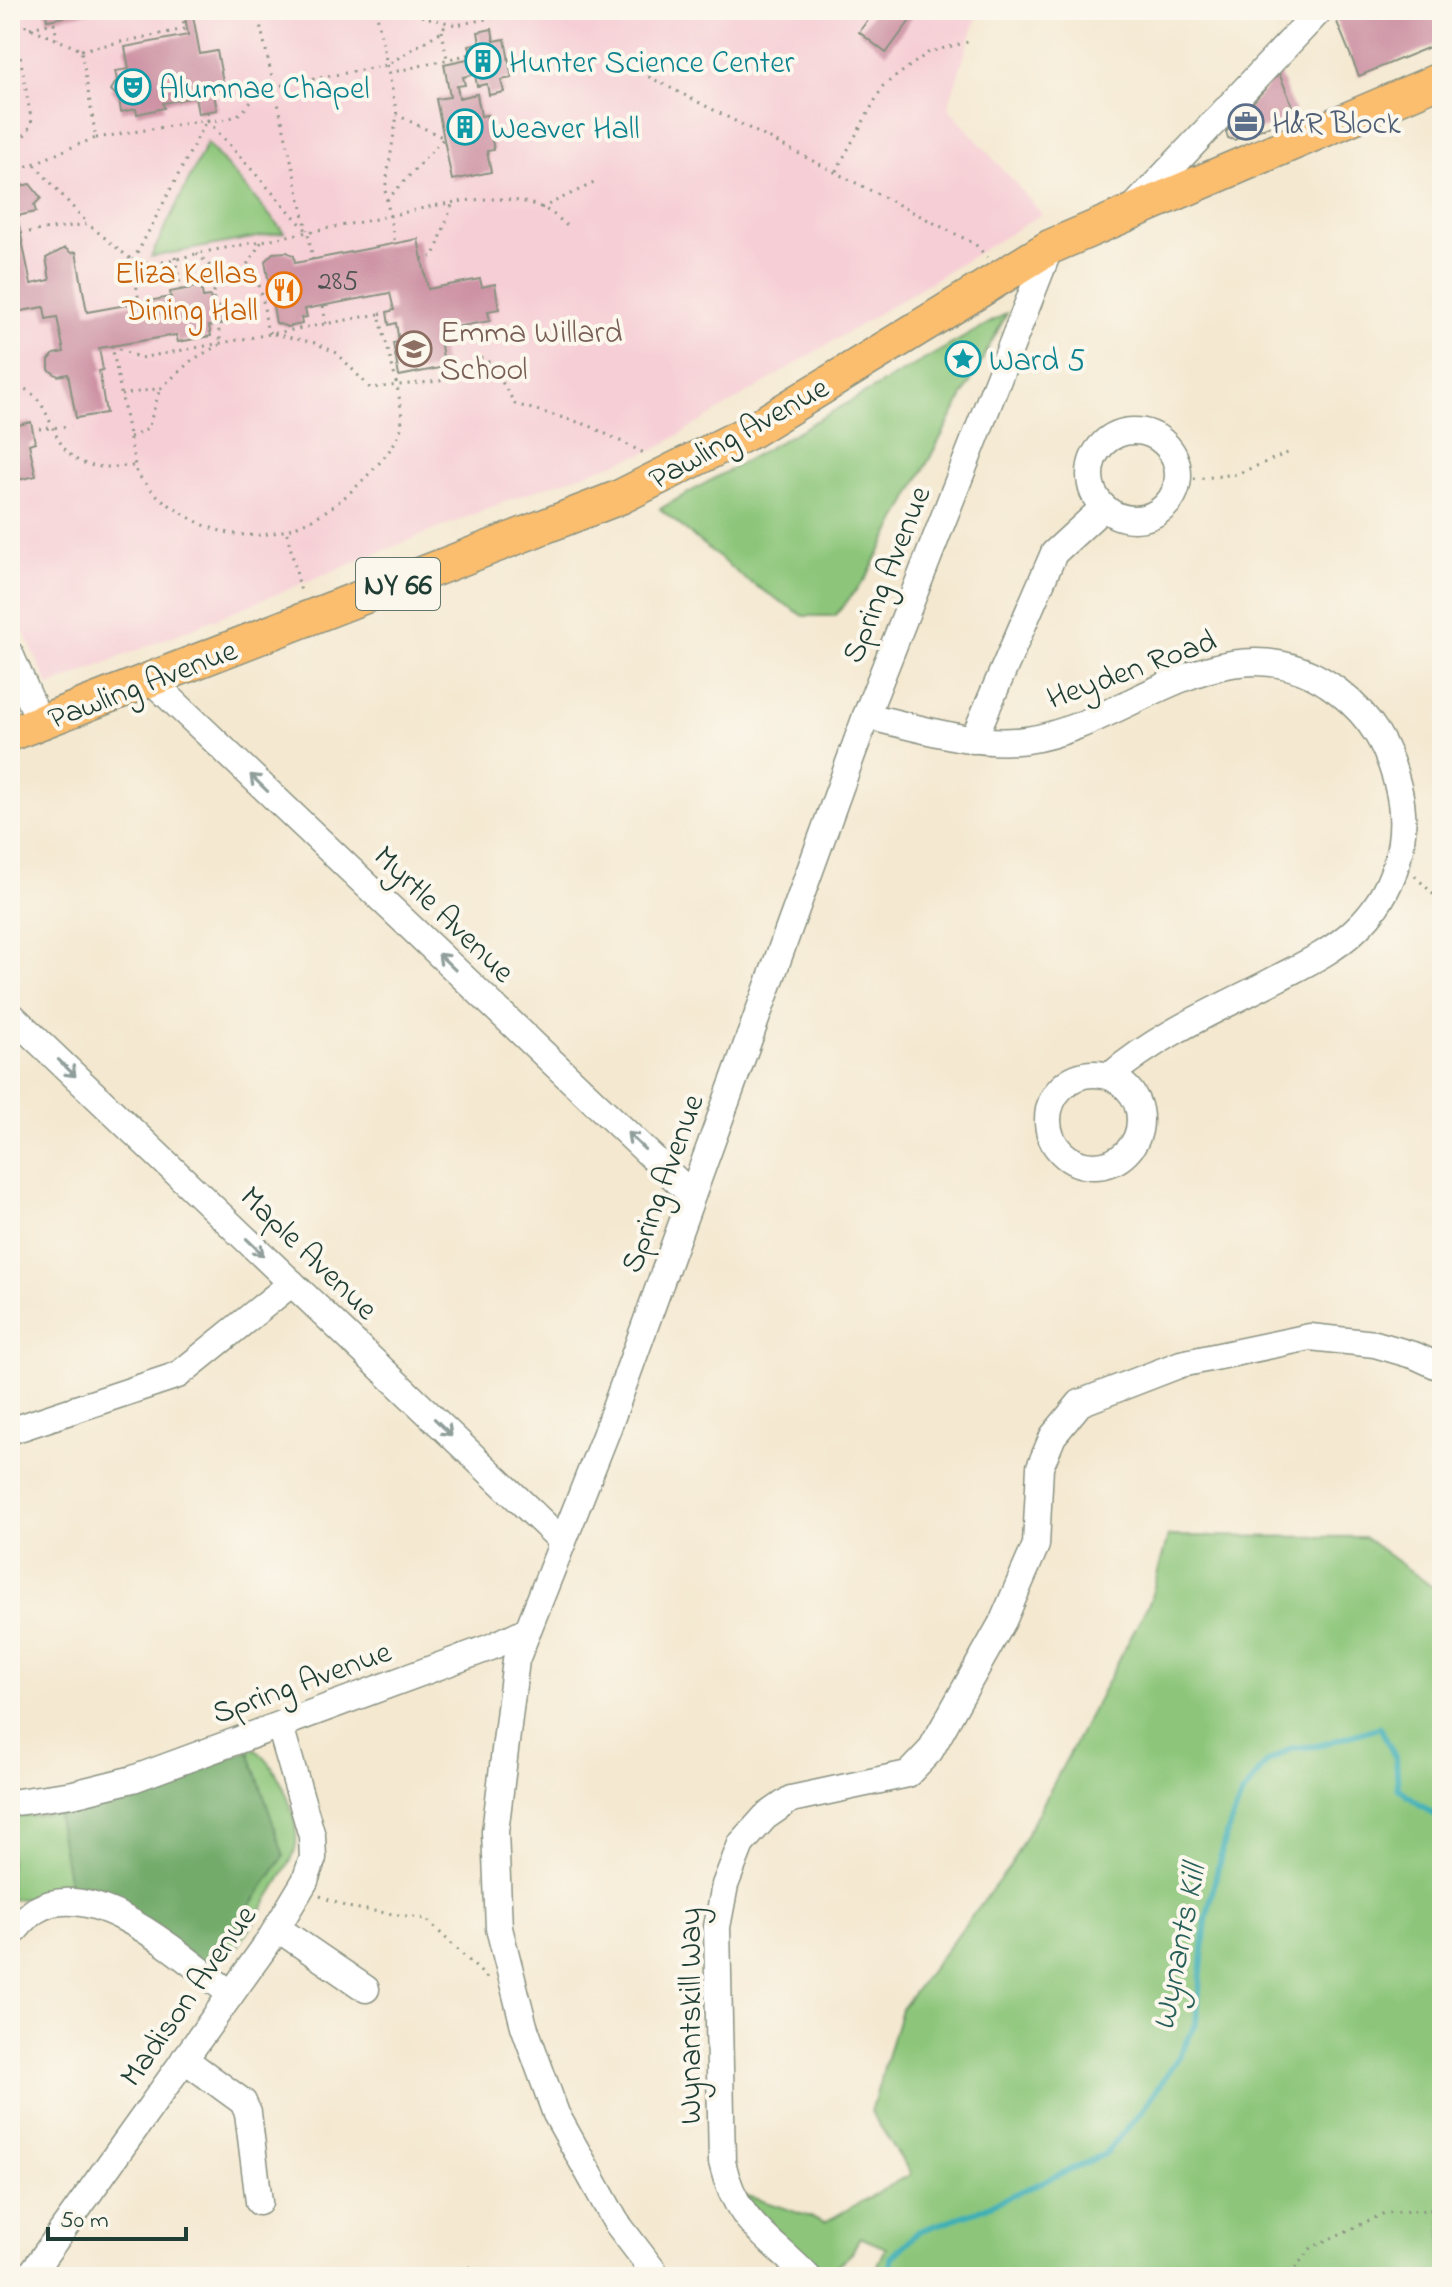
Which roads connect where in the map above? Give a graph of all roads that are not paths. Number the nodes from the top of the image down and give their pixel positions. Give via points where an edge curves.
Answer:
1 (1320, 10) edge
2 (1442, 79) edge
3 (1132, 209) junction
4 (1050, 247) junction
5 (1104, 507) junction
6 (10, 654) edge
7 (151, 680) junction
8 (866, 716) junction
9 (25, 728) edge
10 (973, 740) junction
11 (10, 1014) edge
12 (1111, 1075) dead end
13 (692, 1195) junction
14 (292, 1283) junction
15 (1442, 1368) edge
16 (10, 1431) edge
17 (562, 1541) junction
18 (525, 1631) junction
19 (280, 1726) junction
20 (10, 1803) edge
21 (277, 1928) junction
22 (10, 1936) edge
23 (366, 1989) dead end
24 (231, 1994) junction
25 (184, 2059) junction
26 (259, 2202) dead end
27 (29, 2277) edge
28 (658, 2277) edge
29 (808, 2277) edge

1 - 3 street
2 - 3 main road, Pawling Avenue / NY 66
3 - 4 main road, Pawling Avenue / NY 66
4 - 7 main road, Pawling Avenue / NY 66 via 751,431 674,471 620,497
4 - 8 street, Spring Avenue
5 - 5 street via 1128,519 1156,514 1167,506 1178,481 1173,454 1165,443 1152,434 1122,433 1108,440 1092,465 1095,495
5 - 10 street via 1054,553
6 - 9 street
7 - 9 main road, Pawling Avenue / NY 66
13 -> 7 street, Myrtle Avenue
8 - 10 street, Heyden Road
8 - 13 street, Spring Avenue
10 - 12 street, Heyden Road via 1050,735 1213,667 1243,663 1304,672 1354,704 1382,740 1400,794 1398,867 1381,900 1338,945 1141,1049
11 -> 14 street, Maple Avenue
13 - 17 street, Spring Avenue
14 - 16 street via 178,1375
14 -> 17 street, Maple Avenue
15 - 29 street, Wynantskill Way via 1375,1344 1310,1337 1181,1364 1080,1403 1053,1436 1040,1467 1036,1545 1003,1621 930,1751 908,1774 791,1799 765,1817 741,1844 717,1927 722,2162 728,2189 745,2219
17 - 18 street, Spring Avenue
18 - 19 street, Spring Avenue
18 - 28 street via 506,1726 495,1832 499,1928 524,2026 556,2114 616,2222
19 - 20 street, Spring Avenue via 133,1779
19 - 21 street, Madison Avenue via 312,1836 313,1858
21 - 23 street
21 - 24 street, Madison Avenue
22 - 24 street via 36,1910 50,1905 101,1907 135,1924
24 - 25 street, Madison Avenue
25 - 26 street via 243,2102
25 - 27 street, Madison Avenue

